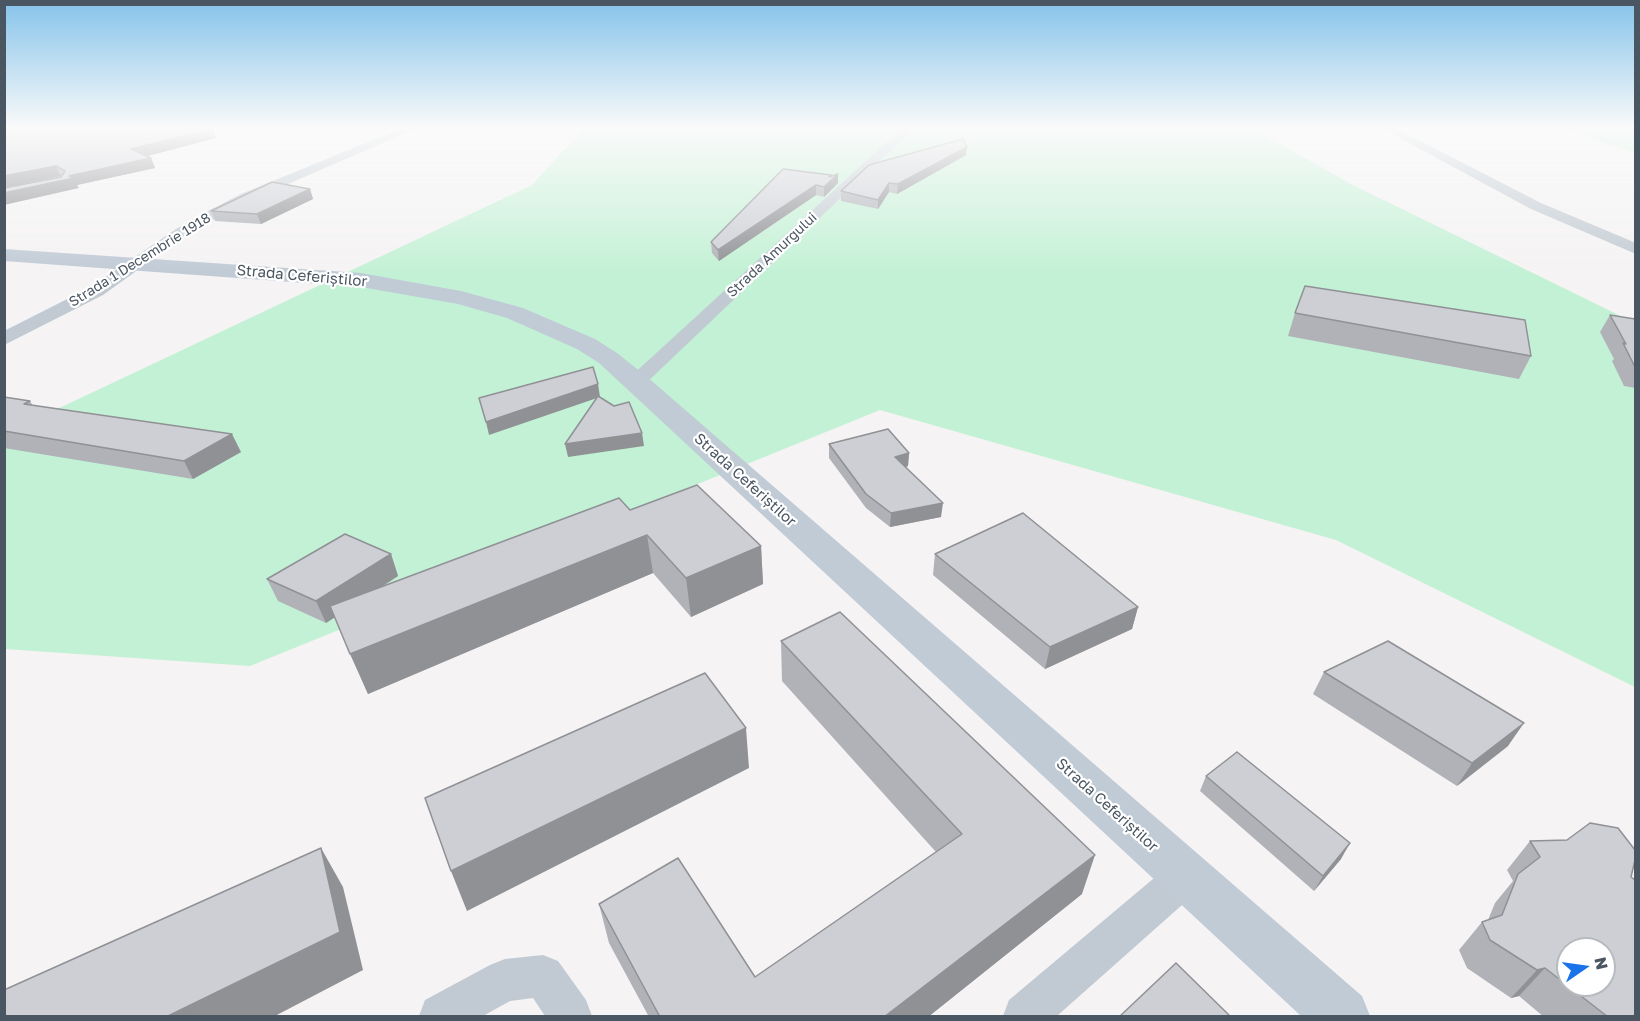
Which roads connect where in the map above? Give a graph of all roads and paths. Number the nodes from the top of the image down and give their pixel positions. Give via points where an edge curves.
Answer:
1 (295, 177) edge
2 (856, 177) edge
3 (1480, 177) edge
4 (1635, 249) edge
5 (4, 255) edge
6 (139, 263) junction
7 (4, 339) edge
8 (636, 382) junction
9 (1186, 876) junction
10 (441, 1017) edge
11 (570, 1017) edge
12 (1025, 1017) edge
13 (1342, 1017) edge

1 - 6 street, Strada 1 Decembrie 1918 via 246,197 181,232
2 - 8 street, Strada Amurgului
3 - 4 street
5 - 6 street, Strada Ceferiștilor
6 - 7 street, Strada 1 Decembrie 1918 via 97,291
6 - 8 street, Strada Ceferiștilor via 320,276 461,298 515,313 586,344
8 - 9 street, Strada Ceferiștilor
9 - 12 street
9 - 13 street, Strada Ceferiștilor
10 - 11 street via 505,980 543,976

